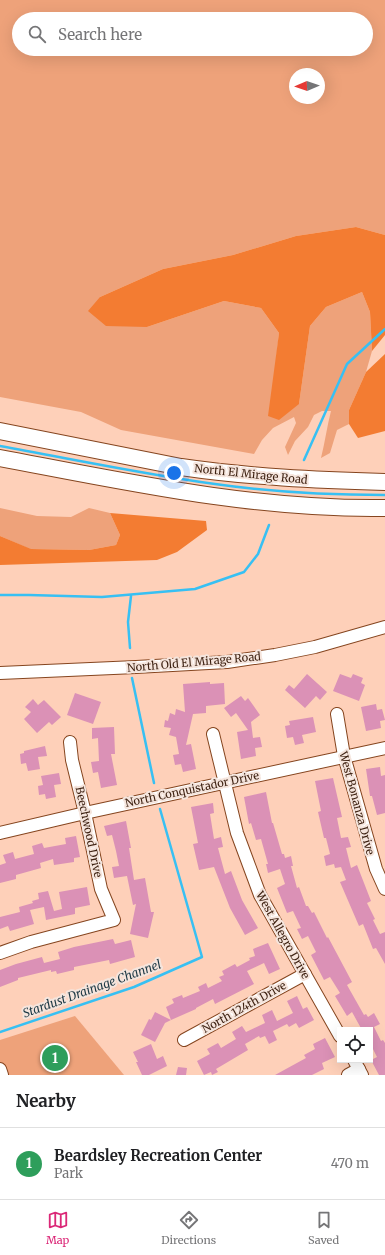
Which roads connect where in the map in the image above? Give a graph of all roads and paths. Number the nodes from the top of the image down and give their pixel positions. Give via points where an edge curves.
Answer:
1 (0, 431) edge
2 (0, 458) edge
3 (385, 482) edge
4 (385, 508) edge
5 (385, 627) edge
6 (0, 673) edge
7 (337, 714) dead end
8 (212, 734) dead end
9 (70, 742) dead end
10 (385, 748) edge
11 (344, 756) junction
12 (225, 783) junction
13 (85, 813) junction
14 (0, 833) edge
15 (385, 889) edge
16 (0, 953) edge
17 (305, 974) junction
18 (337, 1031) edge
19 (184, 1040) dead end
20 (358, 1068) edge
21 (0, 1069) edge
22 (2, 1075) edge
23 (348, 1075) edge

1 - 3 main road, North El Mirage Road via 181,466 246,475
2 - 4 main road via 174,491 301,505
5 - 6 street, North Old El Mirage Road via 315,647 227,662
7 - 11 street, West Bonanza Drive
8 - 12 street, West Allegro Drive
9 - 13 street, Beechwood Drive
10 - 11 street, North Conquistador Drive
11 - 12 street, North Conquistador Drive
11 - 15 street, West Bonanza Drive via 376,869
12 - 13 street, North Conquistador Drive
12 - 17 street, West Allegro Drive via 237,833 260,895
13 - 14 street, North Conquistador Drive
13 - 16 street, Beechwood Drive via 101,889 114,920
17 - 18 street, West Allegro Drive
17 - 19 street, North 124th Drive
20 - 23 street
21 - 22 street

